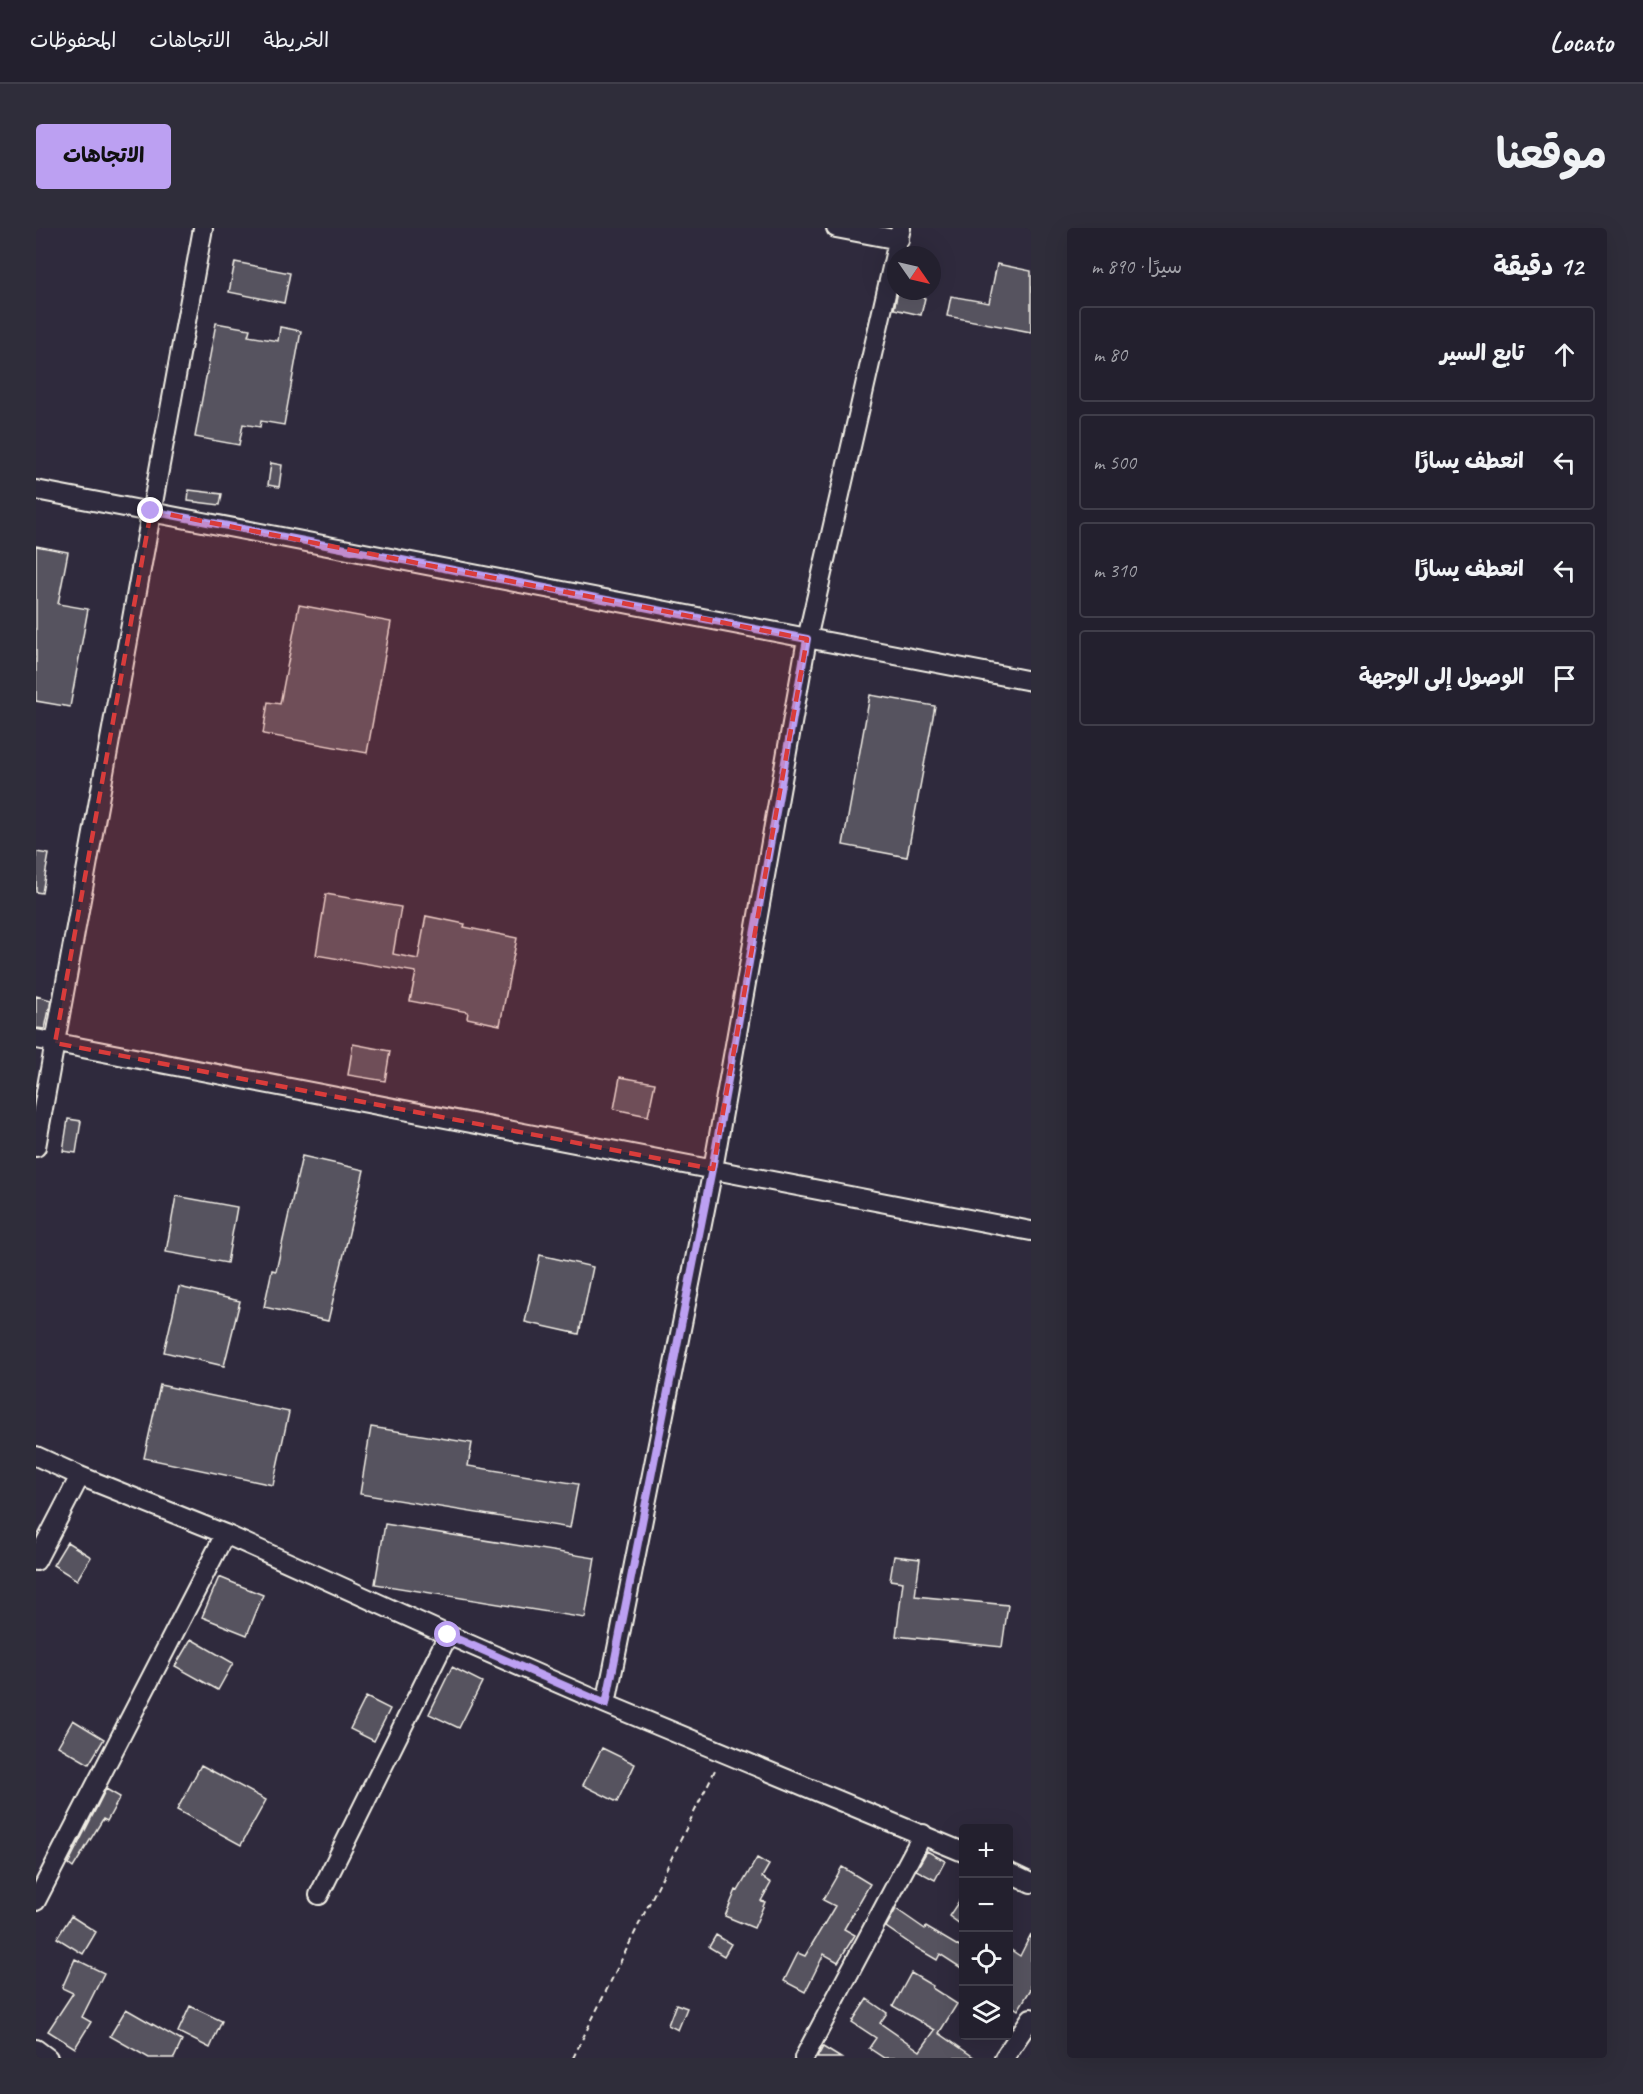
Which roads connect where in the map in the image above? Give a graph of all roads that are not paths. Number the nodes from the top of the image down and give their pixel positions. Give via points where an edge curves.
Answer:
1 (203, 228) edge
2 (836, 228) edge
3 (900, 234) edge
4 (36, 490) edge
5 (151, 511) junction
6 (807, 639) junction
7 (1031, 681) edge
8 (36, 1039) edge
9 (55, 1043) junction
10 (36, 1147) edge
11 (712, 1169) junction
12 (1031, 1231) edge
13 (36, 1456) edge
14 (80, 1476) junction
15 (225, 1534) junction
16 (36, 1561) edge
17 (448, 1635) junction
18 (606, 1704) junction
19 (923, 1834) junction
20 (959, 1850) edge
21 (1013, 1874) edge
22 (1031, 1882) edge
23 (319, 1894) dead end
24 (36, 1901) edge
25 (1031, 2018) edge
26 (36, 2049) edge
27 (48, 2058) edge
28 (804, 2058) edge
29 (1004, 2058) edge

1 - 5 street
2 - 3 street
3 - 6 street
4 - 5 street
5 - 6 street
5 - 9 street
6 - 7 street
6 - 11 street
8 - 9 street
9 - 10 street
9 - 11 street
11 - 12 street
11 - 18 street
13 - 14 street
14 - 15 street
14 - 16 street
15 - 17 street
15 - 24 street
17 - 18 street
17 - 23 street
18 - 19 street
19 - 20 street
19 - 28 street
21 - 22 street
25 - 29 street
26 - 27 street

